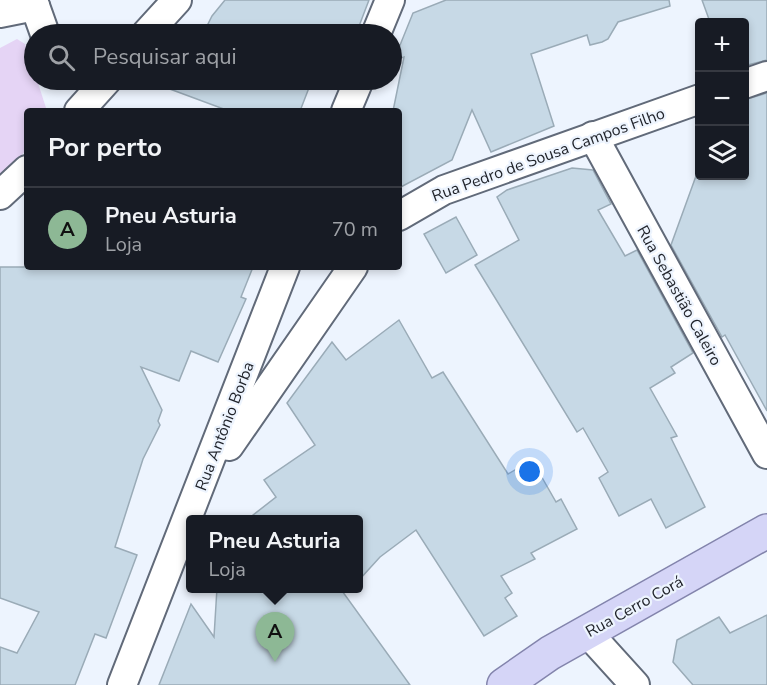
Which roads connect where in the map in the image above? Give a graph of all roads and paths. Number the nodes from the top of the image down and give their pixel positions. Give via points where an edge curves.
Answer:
1 (177, 0) edge
2 (390, 0) edge
3 (36, 3) edge
4 (0, 13) edge
5 (42, 24) edge
6 (155, 24) edge
7 (380, 24) edge
8 (767, 76) edge
9 (749, 82) edge
10 (92, 90) edge
11 (354, 90) edge
12 (695, 100) edge
13 (81, 108) edge
14 (347, 108) edge
15 (593, 136) junction
16 (24, 173) edge
17 (0, 195) edge
18 (402, 214) edge
19 (284, 270) edge
20 (351, 270) edge
21 (767, 454) edge
22 (196, 496) junction
23 (189, 515) edge
24 (186, 522) edge
25 (767, 531) edge
26 (587, 632) junction
27 (122, 685) edge
28 (504, 685) edge
29 (635, 685) edge

1 - 6 street
2 - 7 street
3 - 4 street
3 - 5 street
8 - 9 street
10 - 13 street
11 - 14 street
12 - 15 street, Rua Pedro de Sousa Campos Filho
15 - 18 street, Rua Pedro de Sousa Campos Filho via 444,190
15 - 21 street, Rua Sebastião Caleiro
16 - 17 street
19 - 22 street, Rua Antônio Borba
20 - 22 street
22 - 23 street, Rua Antônio Borba
24 - 27 street, Rua Antônio Borba
25 - 26 main road, Rua Cerro Corá
26 - 28 main road, Rua Cerro Corá
26 - 29 street

